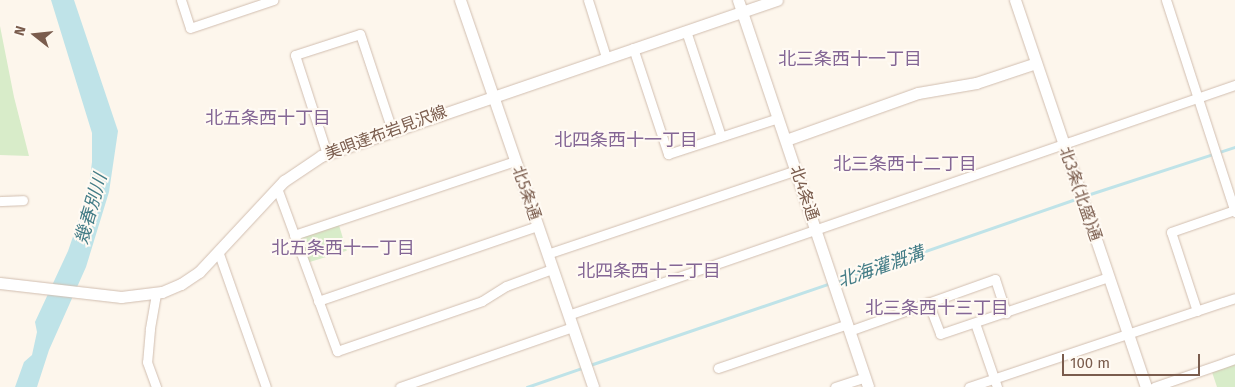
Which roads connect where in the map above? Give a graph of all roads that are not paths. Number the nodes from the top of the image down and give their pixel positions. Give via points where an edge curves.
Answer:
1 (181, 0) edge
2 (273, 0) edge
3 (460, 0) edge
4 (588, 0) edge
5 (738, 0) edge
6 (777, 0) edge
7 (1015, 0) edge
8 (1166, 0) edge
9 (742, 12) junction
10 (686, 31) junction
11 (633, 48) junction
12 (606, 57) junction
13 (1036, 63) junction
14 (1235, 85) edge
15 (493, 96) junction
16 (1199, 98) junction
17 (778, 118) junction
18 (392, 130) junction
19 (721, 136) junction
20 (786, 140) junction
21 (1063, 144) junction
22 (327, 154) junction
23 (515, 161) junction
24 (796, 170) junction
25 (277, 188) junction
26 (23, 200) dead end
27 (0, 201) edge
28 (1235, 211) edge
29 (537, 226) junction
30 (817, 230) junction
31 (294, 235) junction
32 (218, 251) junction
33 (547, 254) junction
34 (552, 269) junction
35 (1108, 277) junction
36 (3, 283) edge
37 (156, 294) junction
38 (1235, 298) edge
39 (318, 300) junction
40 (928, 302) junction
41 (1197, 310) junction
42 (1006, 313) junction
43 (568, 315) junction
44 (975, 323) junction
45 (848, 327) junction
46 (572, 328) junction
47 (1129, 334) junction
48 (1235, 359) edge
49 (718, 368) dead end
50 (867, 382) edge
51 (996, 383) edge
52 (156, 387) edge
53 (266, 387) edge
54 (400, 387) edge
55 (592, 387) edge
56 (835, 387) edge
57 (970, 387) edge
58 (1146, 387) edge
59 (1154, 387) edge

1 - 2 street via 190,28
3 - 15 street, 北5条通
4 - 12 street
5 - 9 street, 北4条通
6 - 9 street, 美唄達布岩見沢線
7 - 13 street, 北3条(北盛)通
8 - 16 street
9 - 10 street, 美唄達布岩見沢線
9 - 17 street, 北4条通
10 - 11 street, 美唄達布岩見沢線
10 - 19 street
11 - 12 street, 美唄達布岩見沢線
11 - 19 street via 668,154
12 - 15 street, 美唄達布岩見沢線
13 - 20 street via 976,83 918,93
13 - 21 street, 北3条(北盛)通
14 - 16 street
15 - 18 street, 美唄達布岩見沢線
15 - 23 street, 北5条通
16 - 21 street
16 - 28 street
17 - 19 street
17 - 20 street, 北4条通
18 - 22 street, 美唄達布岩見沢線
18 - 22 street via 360,34 295,55
20 - 24 street, 北4条通
21 - 30 street
21 - 35 street, 北3条(北盛)通
22 - 25 street, 美唄達布岩見沢線 via 301,168
23 - 29 street, 北5条通
23 - 31 street
24 - 30 street, 北4条通
24 - 33 street
25 - 31 street
25 - 32 street, 美唄達布岩見沢線
26 - 27 street
28 - 41 street via 1172,232
29 - 33 street, 北5条通
29 - 39 street
30 - 43 street
30 - 45 street, 北4条通
31 - 39 street
32 - 37 street, 美唄達布岩見沢線 via 190,279
32 - 53 street
33 - 34 street, 北5条通
34 - 39 street via 506,286 482,301 337,351
34 - 43 street, 北5条通
35 - 42 street
35 - 47 street, 北3条(北盛)通
36 - 37 street, 美唄達布岩見沢線 via 121,297
37 - 52 street via 147,362
38 - 41 street
40 - 42 street via 995,279
40 - 44 street via 940,334
40 - 45 street
41 - 47 street
42 - 44 street
43 - 46 street, 北5条通
44 - 51 street
45 - 49 street
45 - 50 street, 北4条通
46 - 54 street
46 - 55 street, 北5条通
47 - 51 street
47 - 58 street, 北3条(北盛)通
48 - 59 street
50 - 56 street
51 - 57 street

